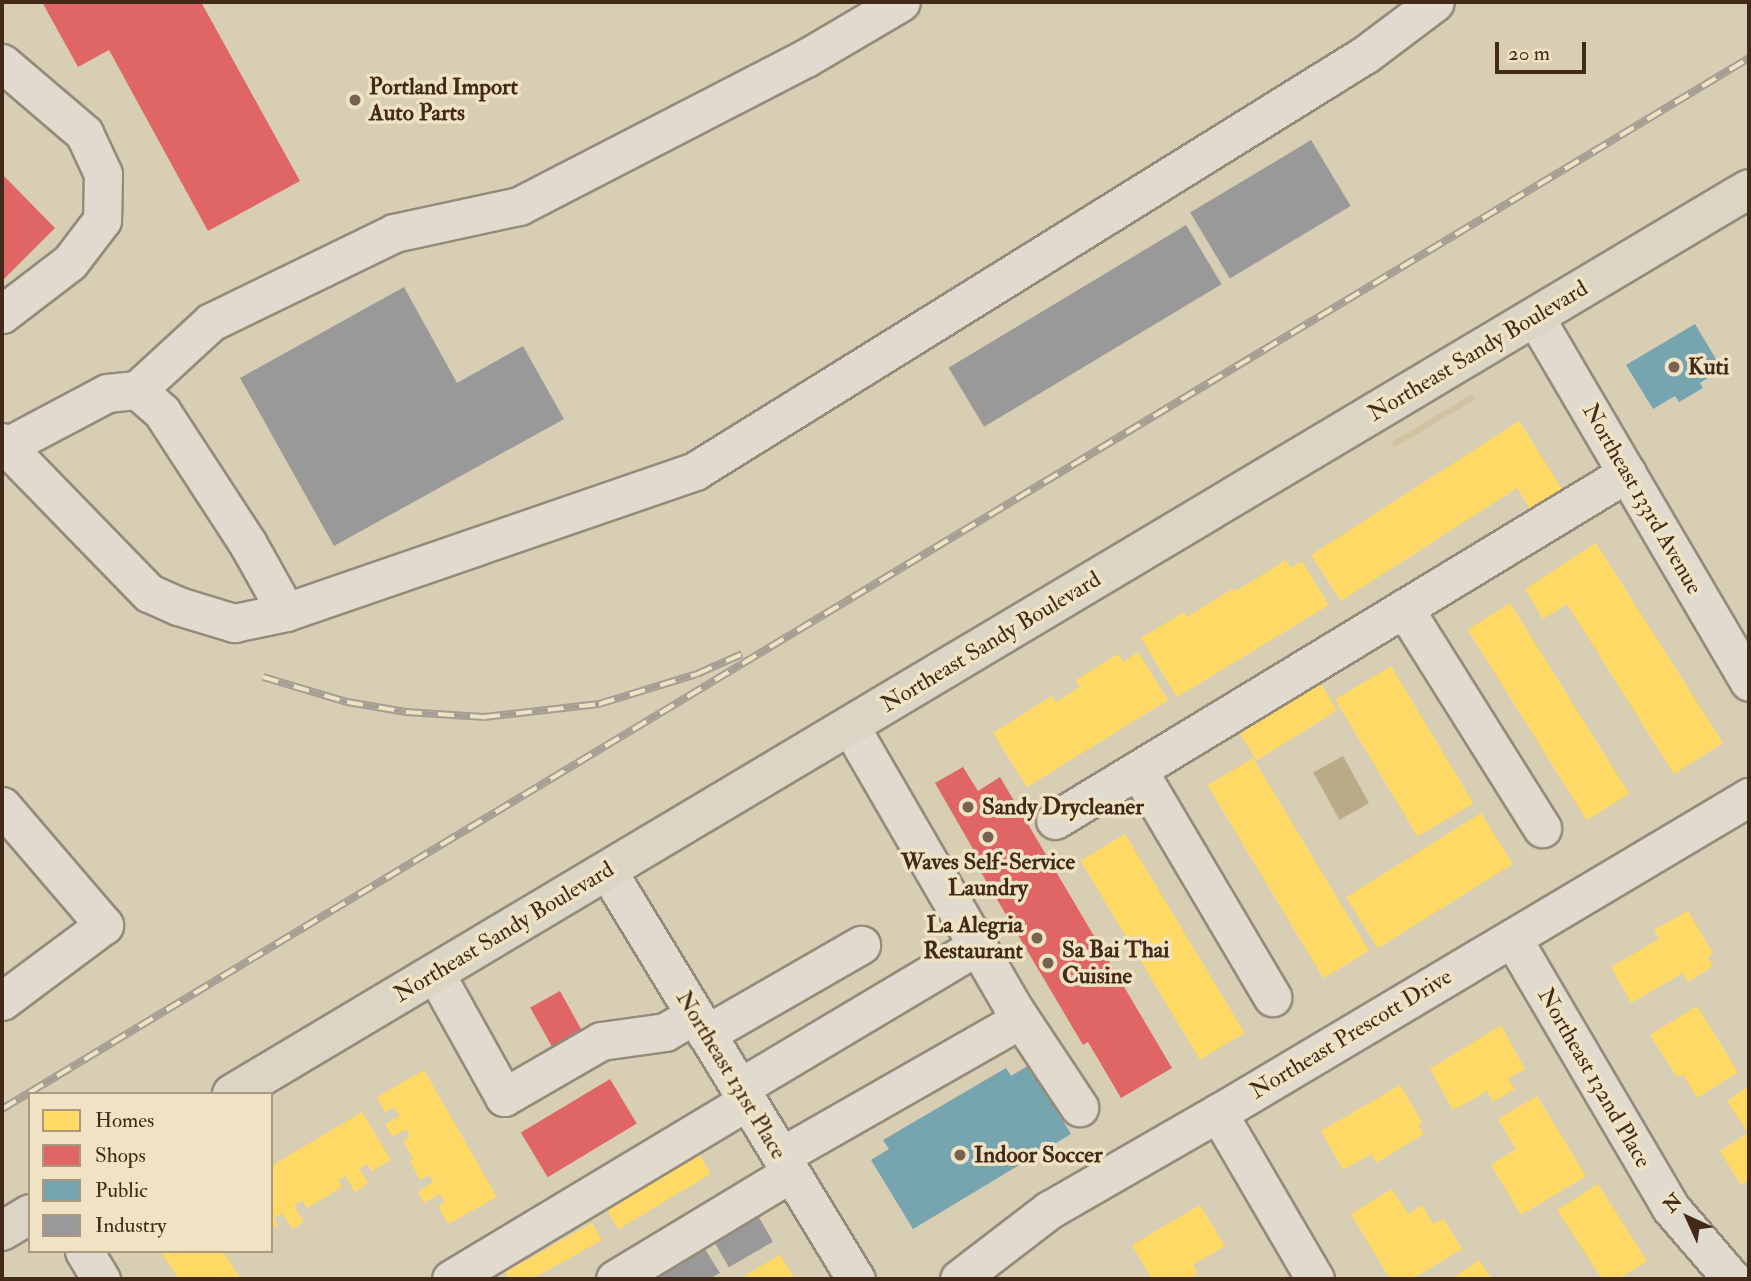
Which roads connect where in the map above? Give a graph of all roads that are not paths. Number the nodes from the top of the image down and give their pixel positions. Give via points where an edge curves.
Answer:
1 (901, 2) edge
2 (1435, 2) edge
3 (2, 63) edge
4 (1749, 189) edge
5 (2, 314) edge
6 (1535, 317) junction
7 (137, 390) junction
8 (4, 444) edge
9 (1627, 473) junction
10 (1404, 608) junction
11 (286, 612) junction
12 (1749, 682) edge
13 (850, 726) junction
14 (1138, 770) junction
15 (1749, 797) edge
16 (2, 806) edge
17 (1055, 820) dead end
18 (1542, 828) dead end
19 (607, 870) junction
20 (1513, 939) junction
21 (861, 945) dead end
22 (979, 945) junction
23 (435, 973) junction
24 (1272, 997) dead end
25 (2, 1001) edge
26 (1021, 1019) junction
27 (700, 1024) junction
28 (235, 1092) edge
29 (743, 1095) junction
30 (1079, 1107) dead end
31 (1218, 1113) junction
32 (786, 1164) junction
33 (28, 1215) edge
34 (2, 1231) edge
35 (85, 1253) edge
36 (101, 1279) edge
37 (451, 1279) edge
38 (615, 1279) edge
39 (856, 1279) edge
40 (959, 1279) edge
41 (1315, 1279) edge
42 (1732, 1279) edge

1 - 7 street via 806,58 519,206 394,233 211,322
2 - 11 street via 1366,54 695,471
3 - 5 street via 84,133 103,174 102,220 69,262
4 - 6 main road, Northeast Sandy Boulevard
6 - 9 street, Northeast 133rd Avenue
6 - 13 main road, Northeast Sandy Boulevard
7 - 8 street via 107,393
7 - 11 street via 162,412 248,544
8 - 11 street via 149,593 234,623
9 - 10 street
9 - 12 street, Northeast 133rd Avenue
10 - 14 street
10 - 18 street
13 - 19 main road, Northeast Sandy Boulevard
13 - 22 street
14 - 17 street
14 - 24 street
15 - 20 street, Northeast Prescott Drive
16 - 25 street via 104,925
19 - 23 main road, Northeast Sandy Boulevard
19 - 27 street, Northeast 131st Place
20 - 31 street, Northeast Prescott Drive
20 - 42 street, Northeast 132nd Place via 1670,1207
21 - 27 street
22 - 26 street
22 - 29 street
23 - 27 street via 504,1097 601,1041
23 - 28 main road, Northeast Sandy Boulevard
26 - 30 street
26 - 32 street
27 - 29 street, Northeast 131st Place
29 - 32 street, Northeast 131st Place
29 - 37 street
31 - 40 street, Northeast Prescott Drive via 1049,1210
31 - 41 street
32 - 38 street
32 - 39 street, Northeast 131st Place
33 - 34 main road
35 - 36 street

